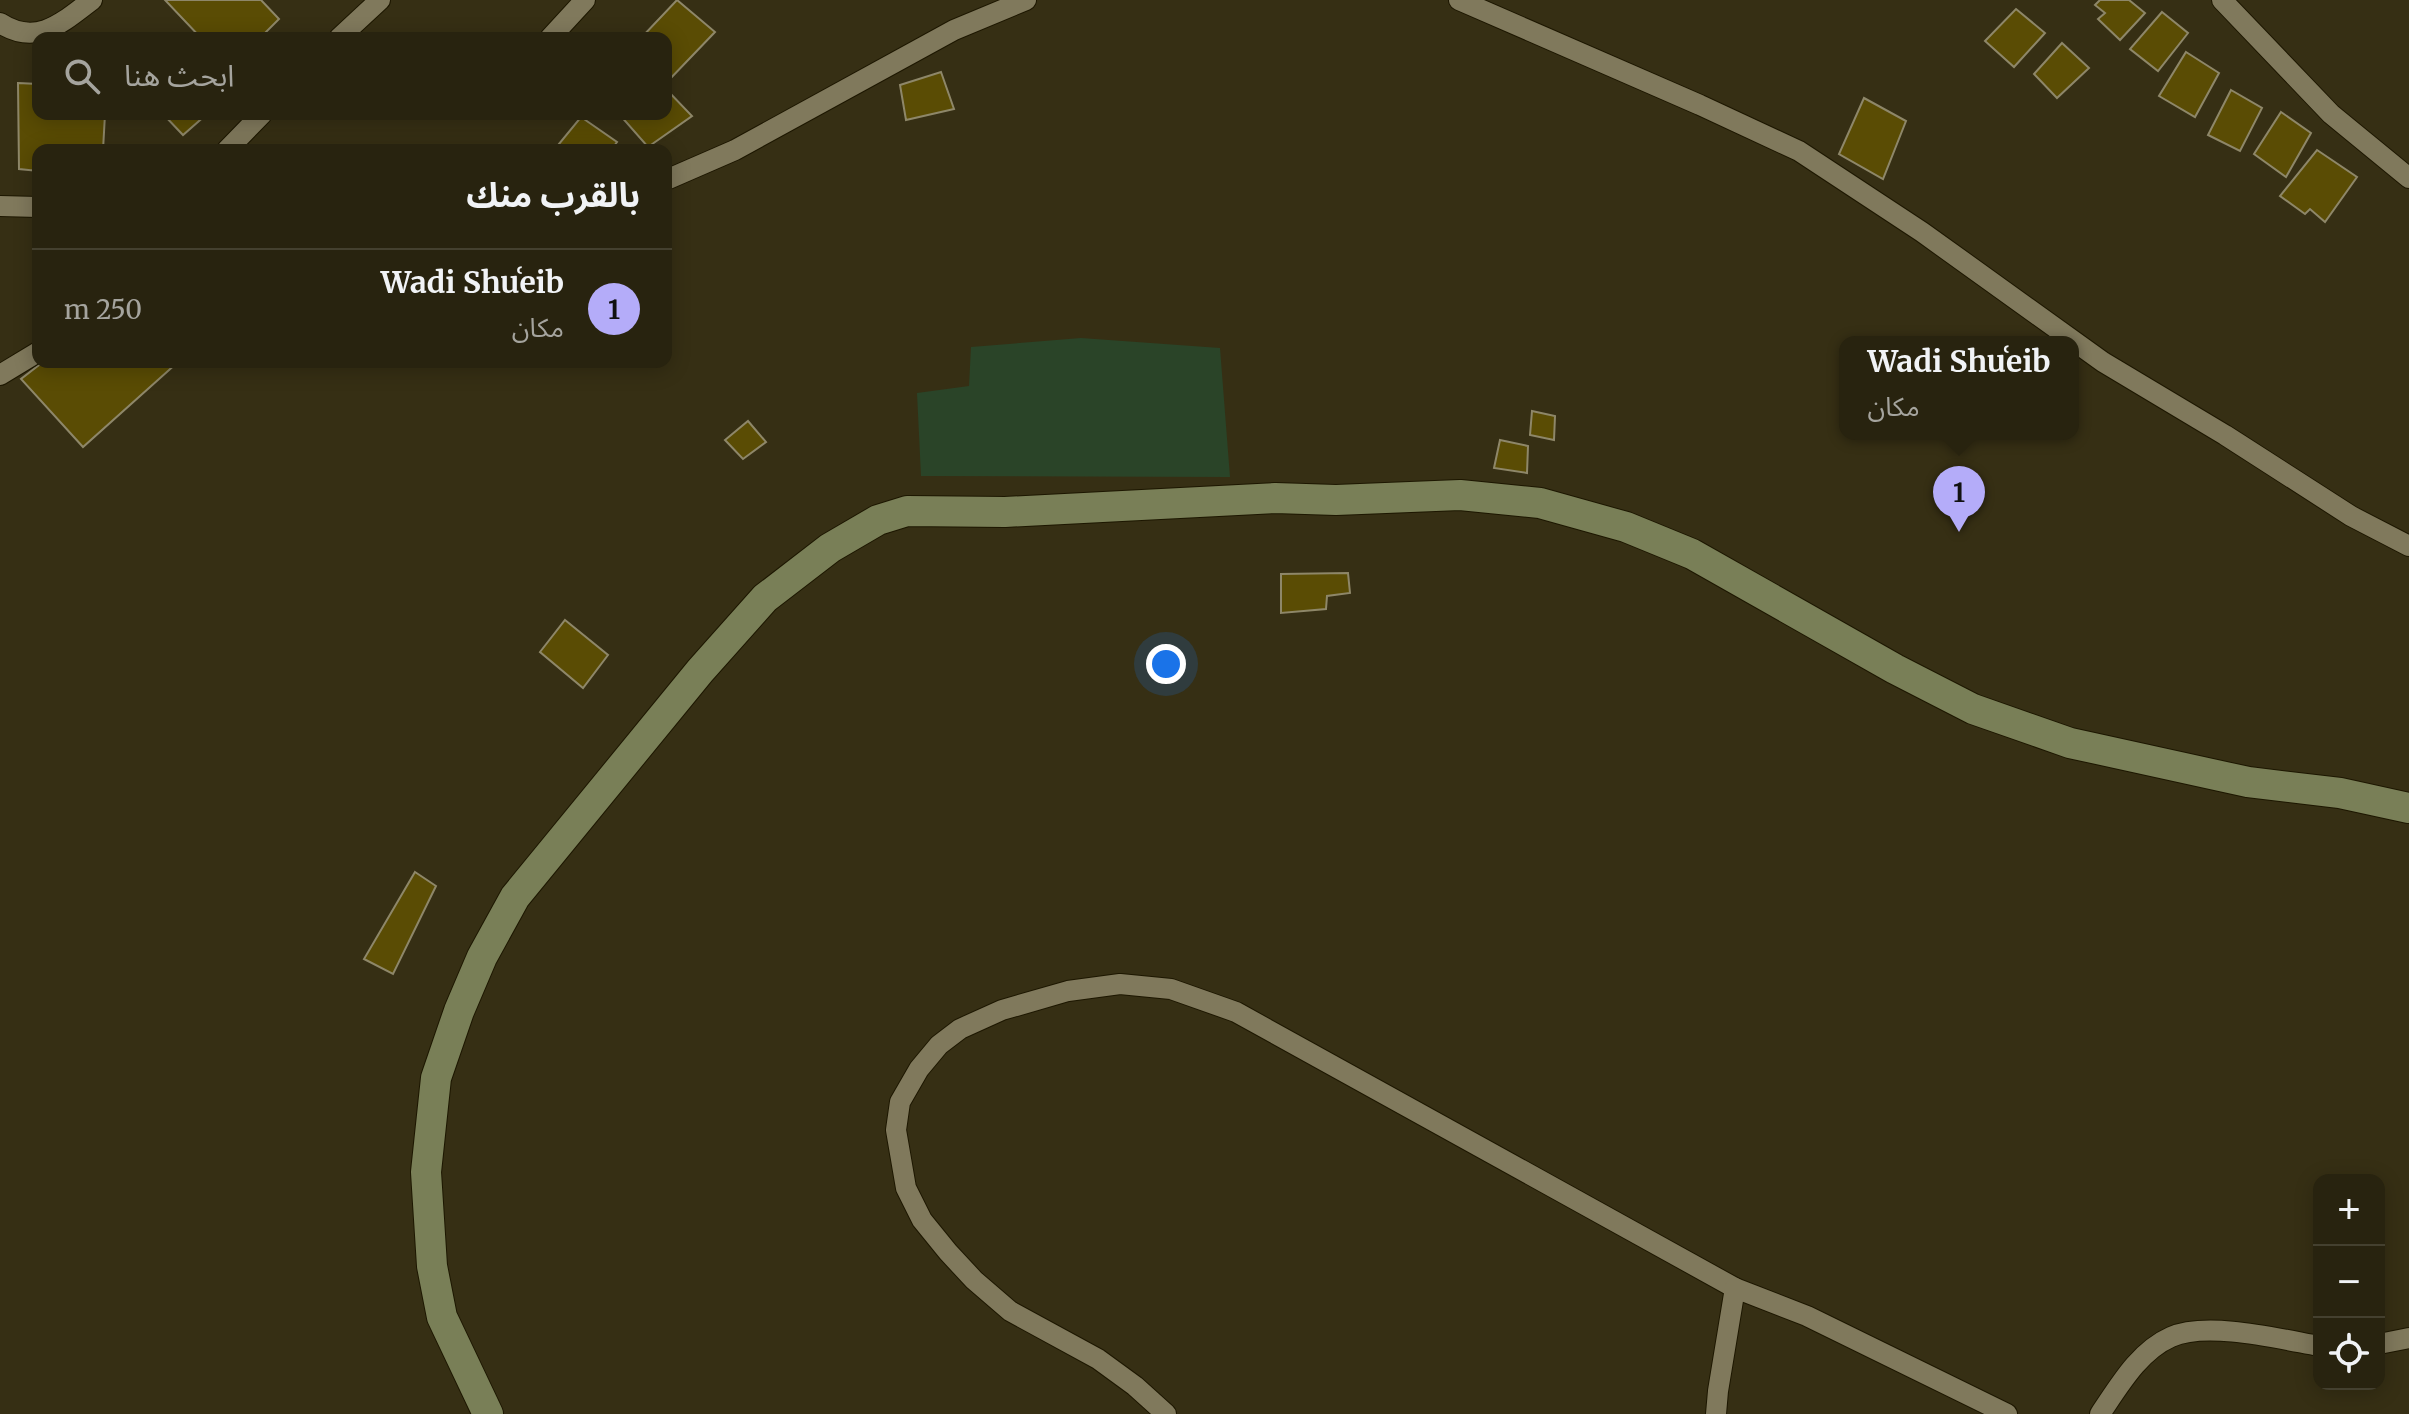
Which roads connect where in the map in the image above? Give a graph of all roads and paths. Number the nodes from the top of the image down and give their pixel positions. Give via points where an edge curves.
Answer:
1 (92, 0) edge
2 (380, 0) edge
3 (585, 0) edge
4 (1026, 0) edge
5 (1459, 0) edge
6 (2222, 0) edge
7 (0, 23) edge
8 (40, 32) edge
9 (345, 32) edge
10 (556, 32) edge
11 (32, 33) edge
12 (256, 120) edge
13 (233, 144) edge
14 (672, 177) edge
15 (2409, 178) edge
16 (0, 206) edge
17 (32, 207) edge
18 (2067, 336) edge
19 (2079, 345) edge
20 (32, 356) edge
21 (0, 375) edge
22 (2409, 546) edge
23 (2409, 808) edge
24 (1735, 1288) junction
25 (2409, 1338) edge
26 (2385, 1343) edge
27 (2313, 1345) edge
28 (488, 1414) edge
29 (1166, 1414) edge
30 (1716, 1414) edge
31 (2007, 1414) edge
32 (2100, 1414) edge

1 - 8 street
2 - 9 street
3 - 10 street
4 - 14 street via 954,30 735,150
5 - 18 street via 1799,151
6 - 15 street via 2331,114
7 - 11 street
12 - 13 street
16 - 17 street
19 - 22 street via 2351,516
20 - 21 street
23 - 28 main road via 2248,782 2070,743 1987,714 1895,669 1692,554 1626,527 1540,503 1460,495 1275,498 1005,512 907,511 878,520 830,548 765,598 515,897 482,957 436,1078 426,1172 432,1266 442,1317
24 - 29 street via 1214,1002 1171,989 1120,984 1093,986 977,1019 939,1045 900,1102 896,1130 906,1188 922,1220 974,1280 1010,1311 1098,1359
24 - 30 street
24 - 31 street via 1807,1316
25 - 26 street
27 - 32 street via 2191,1330 2170,1337 2138,1363

